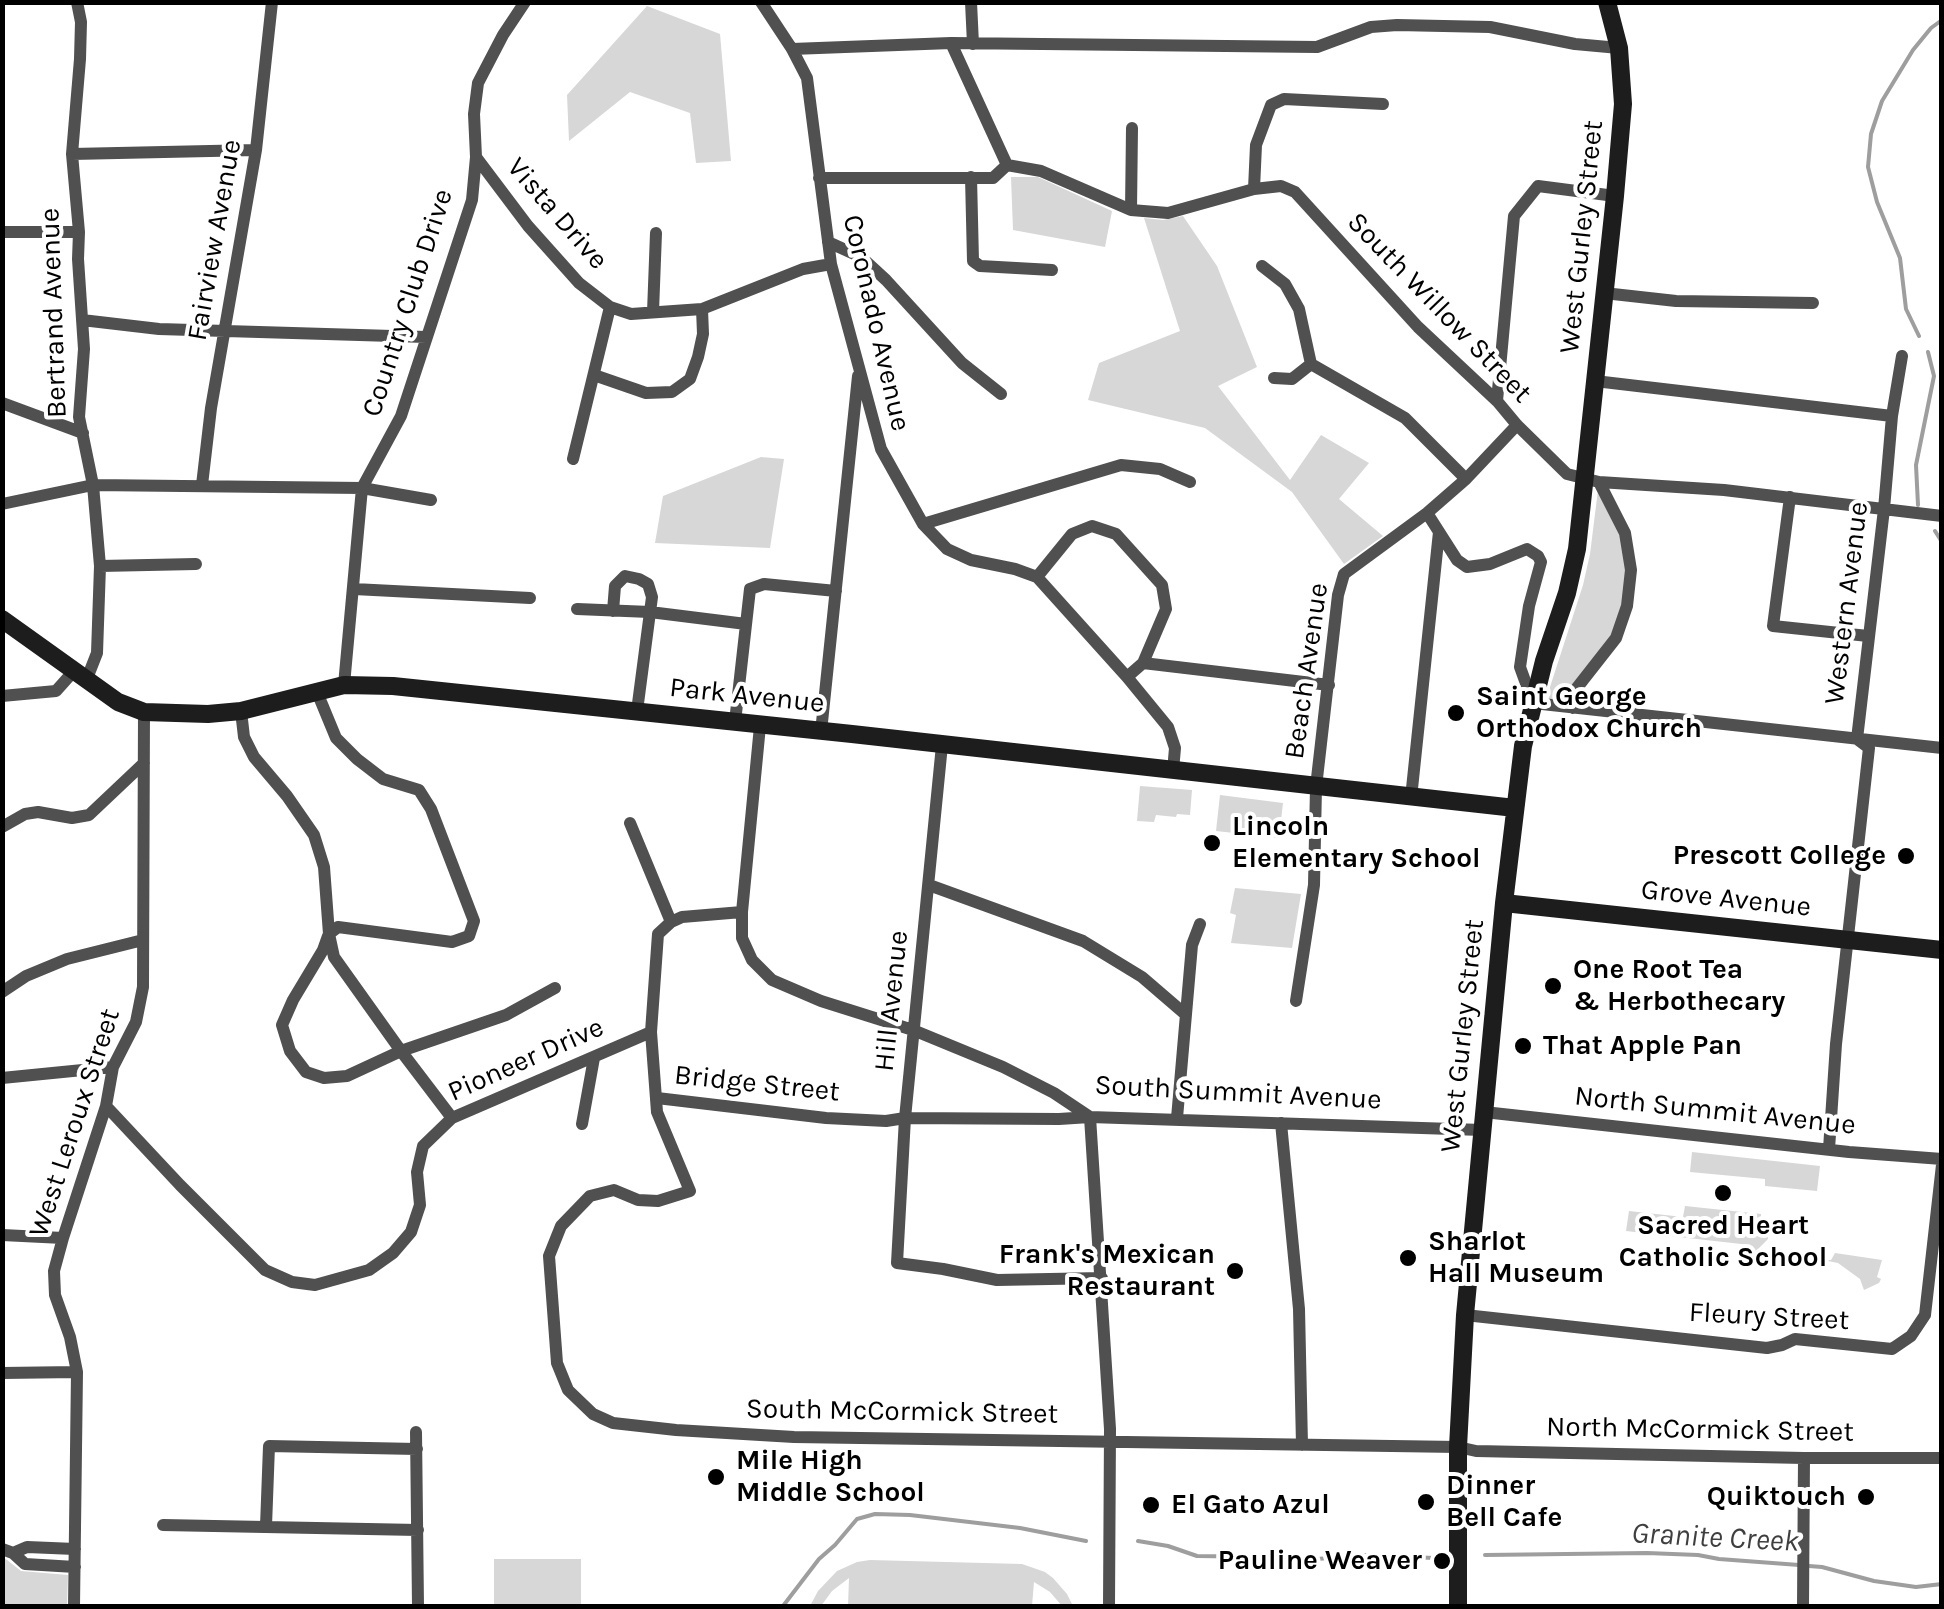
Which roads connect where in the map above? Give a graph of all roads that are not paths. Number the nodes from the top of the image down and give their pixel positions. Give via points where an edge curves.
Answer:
1 (77, 2) edge
2 (272, 2) edge
3 (524, 2) edge
4 (761, 2) edge
5 (971, 2) edge
6 (1607, 2) edge
7 (950, 44) junction
8 (972, 44) junction
9 (1619, 48) junction
10 (792, 49) junction
11 (1383, 104) dead end
12 (1132, 128) dead end
13 (256, 150) junction
14 (72, 154) junction
15 (476, 157) junction
16 (1008, 166) junction
17 (971, 177) junction
18 (819, 178) junction
19 (1254, 189) junction
20 (1615, 196) junction
21 (1131, 210) junction
22 (2, 232) edge
23 (79, 232) junction
24 (656, 233) dead end
25 (828, 242) junction
26 (832, 264) junction
27 (1262, 266) dead end
28 (1052, 270) dead end
29 (1604, 293) junction
30 (1813, 303) dead end
31 (610, 308) junction
32 (702, 308) junction
33 (653, 312) junction
34 (82, 320) junction
35 (225, 330) junction
36 (426, 336) junction
37 (1902, 356) dead end
38 (1312, 364) junction
39 (859, 368) junction
40 (594, 375) junction
41 (1274, 378) dead end
42 (1594, 382) junction
43 (1001, 394) dead end
44 (1497, 401) junction
45 (2, 404) edge
46 (1892, 416) junction
47 (1516, 425) junction
48 (82, 433) junction
49 (573, 459) dead end
50 (1466, 479) junction
51 (1592, 481) junction
52 (1190, 482) dead end
53 (93, 484) junction
54 (202, 484) junction
55 (362, 488) junction
56 (1790, 497) junction
57 (431, 500) dead end
58 (2, 504) edge
59 (1884, 509) junction
60 (1427, 513) junction
61 (1942, 516) edge
62 (924, 524) junction
63 (1439, 532) junction
64 (196, 564) dead end
65 (100, 566) junction
66 (1037, 577) junction
67 (354, 589) junction
68 (836, 590) junction
69 (530, 598) dead end
70 (577, 610) dead end
71 (613, 611) junction
72 (650, 612) junction
73 (2, 619) edge
74 (746, 624) junction
75 (1868, 636) junction
76 (1143, 663) junction
77 (80, 676) junction
78 (1127, 677) junction
79 (1329, 684) junction
80 (344, 685) junction
81 (317, 692) junction
82 (2, 696) edge
83 (1534, 703) junction
84 (1572, 708) junction
85 (240, 711) junction
86 (637, 711) junction
87 (144, 712) junction
88 (735, 722) junction
89 (760, 726) junction
90 (821, 732) junction
91 (1856, 738) junction
92 (942, 745) junction
93 (1942, 748) edge
94 (144, 763) junction
95 (1173, 771) junction
96 (1316, 787) junction
97 (1411, 798) junction
98 (1515, 808) junction
99 (630, 824) dead end
100 (2, 827) edge
101 (929, 886) junction
102 (1504, 902) junction
103 (742, 912) junction
104 (671, 922) junction
105 (1200, 924) dead end
106 (328, 934) junction
107 (143, 940) junction
108 (1848, 940) junction
109 (1942, 950) edge
110 (2, 992) edge
111 (548, 992) dead end
112 (1296, 1001) dead end
113 (1184, 1014) junction
114 (914, 1030) junction
115 (652, 1032) junction
116 (401, 1051) junction
117 (594, 1058) junction
118 (113, 1067) junction
119 (2, 1078) edge
120 (657, 1098) junction
121 (106, 1106) junction
122 (1090, 1117) junction
123 (452, 1118) junction
124 (905, 1118) junction
125 (1177, 1118) junction
126 (1482, 1121) junction
127 (1280, 1123) junction
128 (582, 1124) dead end
129 (1829, 1149) junction
130 (1942, 1162) edge
131 (2, 1234) edge
132 (62, 1238) junction
133 (1102, 1278) junction
134 (1465, 1314) junction
135 (77, 1372) junction
136 (2, 1373) edge
137 (416, 1432) dead end
138 (1110, 1442) junction
139 (1302, 1445) junction
140 (1458, 1447) junction
141 (417, 1449) junction
142 (1804, 1458) junction
143 (1942, 1458) edge
144 (163, 1525) dead end
145 (266, 1526) junction
146 (418, 1530) junction
147 (75, 1548) junction
148 (8, 1551) edge
149 (75, 1567) junction
150 (74, 1606) edge
151 (418, 1606) edge
152 (1109, 1606) edge
153 (1458, 1606) edge
154 (1802, 1606) edge

1 - 14 street, Bertrand Avenue
2 - 13 street, Fairview Avenue
3 - 15 street, Country Club Drive via 478,82
4 - 10 street, Coronado Avenue
5 - 8 street
6 - 9 main road, West Gurley Street
7 - 8 street
7 - 10 street
7 - 16 street
8 - 9 street via 1317,47 1397,25 1490,27
9 - 20 main road, West Gurley Street via 1623,104
10 - 18 street, Coronado Avenue via 807,78
11 - 19 street via 1284,98 1271,106 1256,145
12 - 21 street
13 - 14 street
13 - 35 street, Fairview Avenue
14 - 23 street, Bertrand Avenue
15 - 31 street, Vista Drive via 528,226
15 - 36 street, Country Club Drive via 472,200
16 - 17 street via 993,178
16 - 21 street via 1041,171
17 - 18 street
17 - 28 street via 973,261
18 - 25 street, Coronado Avenue
19 - 21 street via 1168,213
19 - 44 street, South Willow Street via 1294,192 1418,328
20 - 29 main road, West Gurley Street
20 - 44 street via 1538,186 1514,216
22 - 23 street
23 - 34 street, Bertrand Avenue
24 - 33 street
25 - 26 street, Coronado Avenue
25 - 43 street via 861,257 962,363
26 - 32 street, Vista Drive via 803,268
26 - 39 street, Coronado Avenue
27 - 38 street via 1285,284 1299,309
29 - 30 street
29 - 42 main road, West Gurley Street
31 - 33 street, Vista Drive
31 - 40 street
32 - 33 street, Vista Drive
32 - 40 street via 704,334 690,379 672,392 646,393
34 - 35 street
34 - 48 street, Bertrand Avenue
35 - 36 street
35 - 54 street, Fairview Avenue
36 - 55 street, Country Club Drive via 401,416
37 - 46 street, Western Avenue
38 - 41 street via 1292,379
38 - 50 street via 1405,418
39 - 62 street, Coronado Avenue via 881,450
39 - 68 street
40 - 49 street
42 - 46 street
42 - 51 main road, West Gurley Street
44 - 47 street, South Willow Street
45 - 48 street
46 - 59 street, Western Avenue
47 - 50 street, Beach Avenue
47 - 51 street, South Willow Street via 1567,474
48 - 53 street, Bertrand Avenue
50 - 60 street, Beach Avenue
51 - 56 street
51 - 83 main road, West Gurley Street
51 - 84 street via 1624,533 1627,606 1616,638 1576,689
52 - 62 street via 1160,469 1122,465
53 - 54 street
53 - 58 street
53 - 65 street, Bertrand Avenue
54 - 55 street
55 - 57 street
55 - 67 street, Country Club Drive
56 - 59 street
56 - 75 street via 1773,626
59 - 61 street
59 - 75 street, Western Avenue
60 - 63 street
60 - 79 street, Beach Avenue via 1344,574
62 - 66 street, Coronado Avenue via 946,549
63 - 83 street via 1468,566 1528,549 1538,556 1520,668
63 - 97 street
64 - 65 street
65 - 77 street, Bertrand Avenue via 97,653
66 - 76 street via 1072,534 1092,526 1116,534 1162,585 1166,609
66 - 78 street
67 - 69 street
67 - 80 street, Country Club Drive
68 - 74 street via 750,588
68 - 90 street
70 - 71 street
71 - 72 street
71 - 72 street via 614,586 625,576 648,584
72 - 74 street
72 - 86 street
73 - 77 main road, Park Avenue
74 - 88 street
75 - 91 street, Western Avenue
76 - 78 street
76 - 79 street
77 - 82 street via 56,691
77 - 87 main road, Park Avenue
78 - 95 street via 1168,726
79 - 96 street, Beach Avenue
80 - 81 main road, Park Avenue
80 - 86 main road, Park Avenue
81 - 85 main road, Park Avenue
81 - 106 street via 336,738 357,759 383,779 419,790 474,921 469,936 452,942 338,927
83 - 84 street
83 - 98 main road, West Gurley Street
84 - 91 street
85 - 87 main road, Park Avenue
85 - 106 street via 254,758 314,834 324,867
86 - 88 main road, Park Avenue
87 - 94 street, West Leroux Street
88 - 89 main road, Park Avenue
89 - 90 main road, Park Avenue
89 - 103 street
90 - 92 main road, Park Avenue
91 - 93 street
91 - 108 street, Western Avenue via 1868,748
92 - 95 main road, Park Avenue
92 - 101 street, Hill Avenue
94 - 100 street via 89,815 38,812
94 - 107 street, West Leroux Street
95 - 96 main road, Park Avenue
96 - 97 main road, Park Avenue
96 - 112 street, Beach Avenue via 1314,885
97 - 98 main road, Park Avenue
98 - 102 main road, West Gurley Street
99 - 104 street
101 - 113 street via 1084,941 1142,977
101 - 114 street, Hill Avenue
102 - 108 main road, Grove Avenue
102 - 126 main road, West Gurley Street
103 - 104 street
103 - 114 street, South Summit Avenue via 742,938 772,980
104 - 115 street via 658,934
105 - 113 street
106 - 116 street via 334,957
106 - 116 street via 282,1025 290,1051 306,1072 324,1078 347,1076
107 - 110 street via 66,959
107 - 118 street, West Leroux Street via 136,1022
108 - 109 main road, Grove Avenue
108 - 129 street, Western Avenue
111 - 116 street
113 - 125 street
114 - 122 street, South Summit Avenue via 1003,1067
114 - 124 street, Hill Avenue
115 - 117 street, Pioneer Drive
115 - 120 street
116 - 123 street
117 - 123 street, Pioneer Drive
117 - 128 street
118 - 119 street
118 - 121 street, West Leroux Street
120 - 124 street, Bridge Street via 826,1118
120 - 138 street, South McCormick Street via 656,1112 690,1191 658,1201 614,1190 590,1196 561,1226 549,1256 557,1363 568,1390 593,1414 613,1423 780,1436
121 - 123 street, Pioneer Drive via 266,1270 314,1285 369,1270 404,1240 420,1205 423,1146
121 - 132 street, West Leroux Street
122 - 124 street, Bridge Street
122 - 125 street, South Summit Avenue
122 - 133 street
124 - 133 street, Hill Avenue via 897,1263 997,1280
125 - 127 street, South Summit Avenue
126 - 127 street, South Summit Avenue
126 - 129 street, North Summit Avenue
126 - 134 main road, West Gurley Street
127 - 139 street via 1299,1309
129 - 130 street, North Summit Avenue
130 - 134 street, Fleury Street via 1926,1316 1892,1349 1796,1339 1767,1348
131 - 132 street
132 - 135 street, West Leroux Street via 56,1295
133 - 138 street
134 - 140 main road, West Gurley Street
135 - 136 street
135 - 147 street, West Leroux Street
137 - 141 street
138 - 139 street, South McCormick Street
138 - 152 street
139 - 140 street, South McCormick Street
140 - 142 street, North McCormick Street
140 - 153 main road, West Gurley Street
141 - 145 street via 269,1446
141 - 146 street
142 - 143 street, North McCormick Street
142 - 154 street
144 - 145 street
145 - 146 street
146 - 151 street
147 - 148 street
147 - 149 street, West Leroux Street
148 - 149 street via 25,1564
149 - 150 street, West Leroux Street

